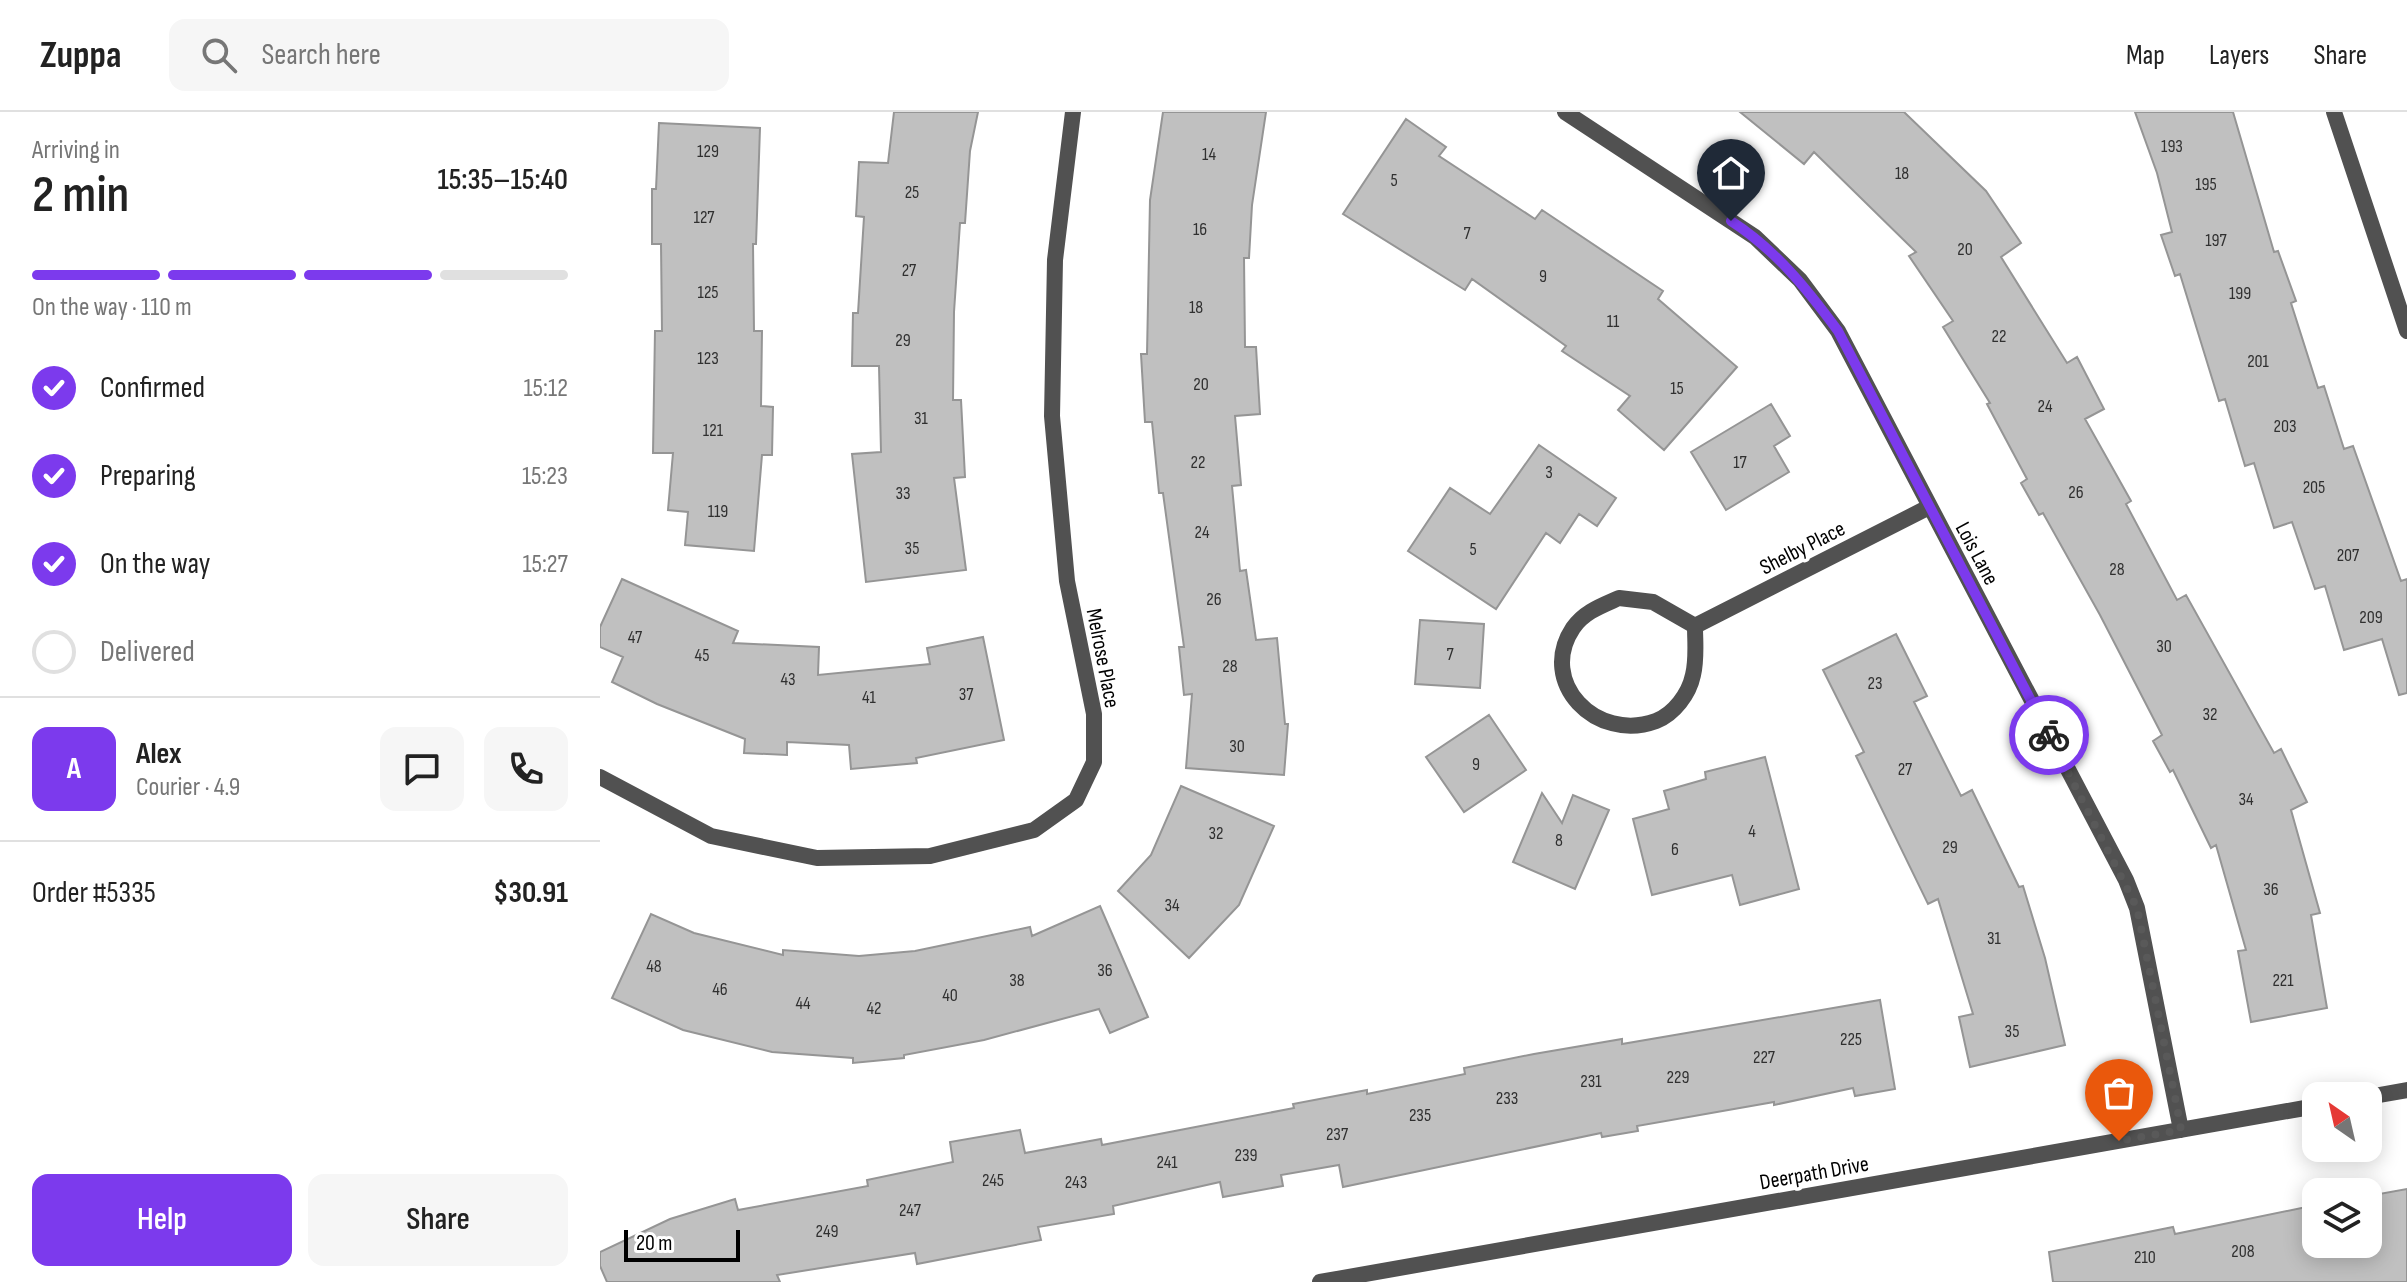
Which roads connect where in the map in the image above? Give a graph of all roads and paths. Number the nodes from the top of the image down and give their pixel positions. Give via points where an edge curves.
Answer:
1 (1073, 112) edge
2 (1565, 112) edge
3 (2334, 112) edge
4 (2407, 331) edge
5 (1929, 507) junction
6 (1695, 626) junction
7 (600, 777) edge
8 (2407, 1090) edge
9 (2382, 1094) edge
10 (2302, 1108) edge
11 (2181, 1130) junction
12 (1320, 1282) edge

1 - 7 street, Melrose Place via 1055,260 1052,416 1067,581 1094,714 1094,762 1076,800 1034,830 930,856 817,858 711,836
2 - 5 street, Lois Lane via 1755,237 1800,280 1838,331
3 - 4 street
5 - 6 street, Shelby Place
5 - 11 street, Lois Lane via 2131,894
6 - 6 street via 1653,602 1619,598 1589,611 1573,628 1563,666 1567,682 1584,710 1603,723 1639,727 1665,717 1681,702 1693,677
8 - 9 street
10 - 11 street, Deerpath Drive
11 - 12 street, Deerpath Drive

